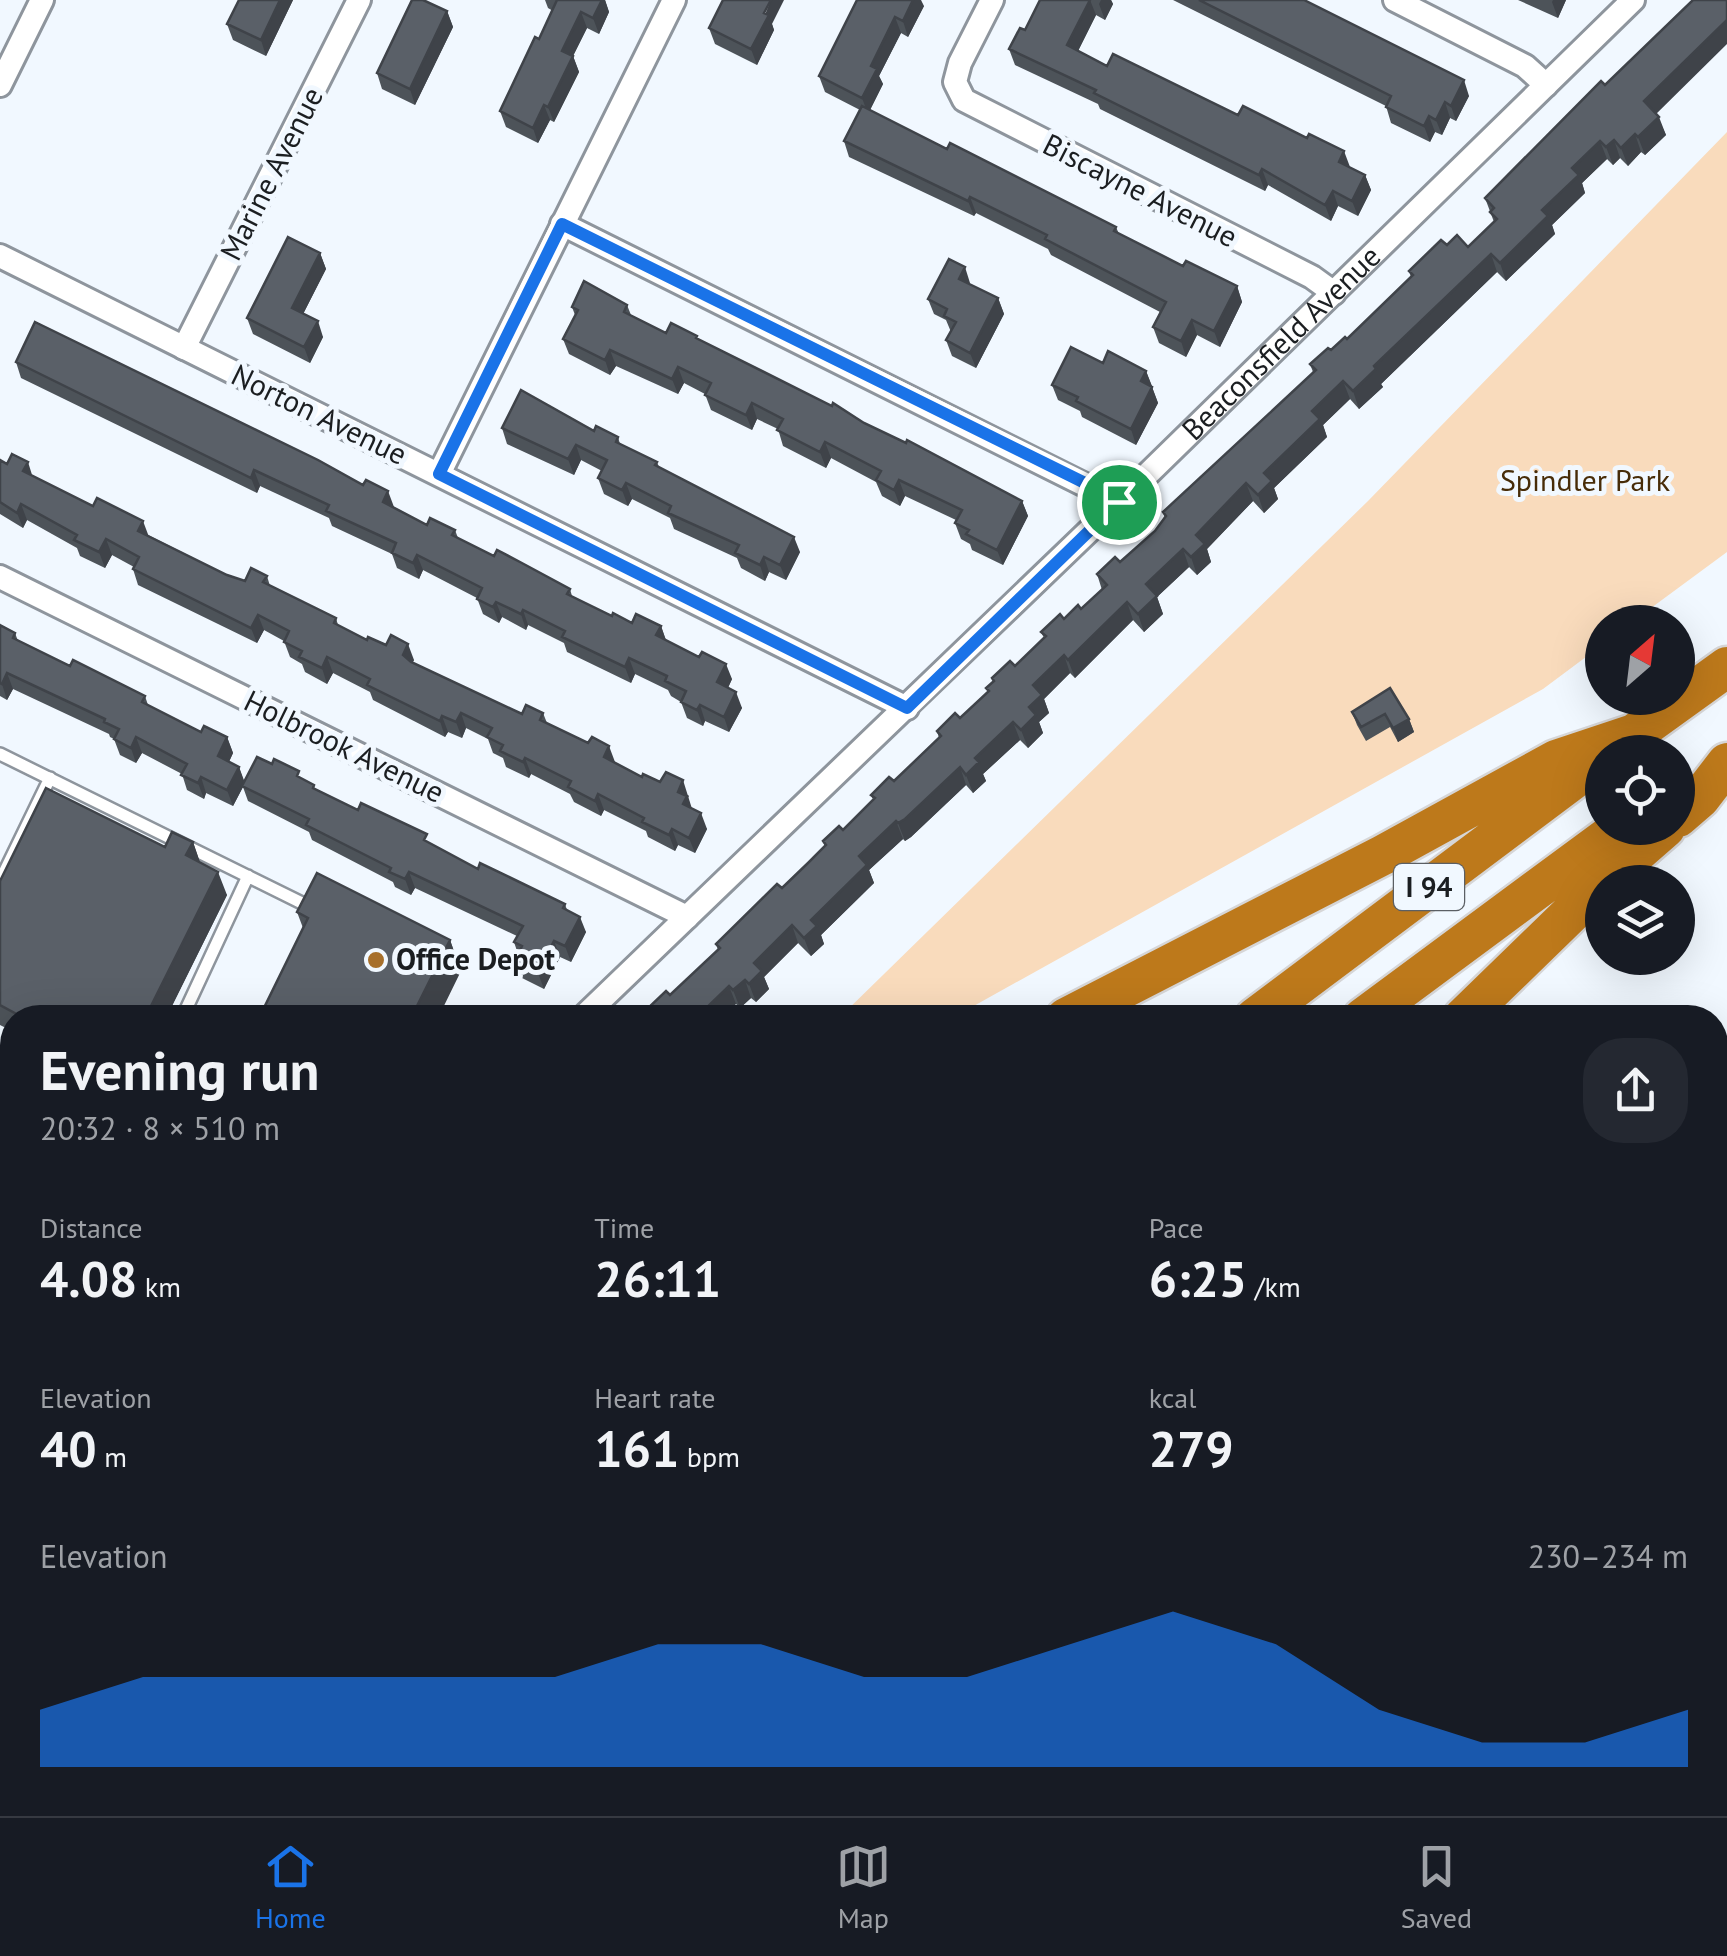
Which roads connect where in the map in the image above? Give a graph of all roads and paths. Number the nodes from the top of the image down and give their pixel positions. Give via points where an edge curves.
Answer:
1 (42, 0) edge
2 (358, 0) edge
3 (674, 0) edge
4 (992, 0) edge
5 (1395, 0) edge
6 (1633, 0) edge
7 (0, 85) edge
8 (1546, 85) junction
9 (562, 224) junction
10 (0, 256) edge
11 (1334, 293) junction
12 (184, 348) junction
13 (439, 474) junction
14 (1119, 502) junction
15 (0, 577) edge
16 (1727, 667) edge
17 (907, 708) junction
18 (1633, 735) edge
19 (1727, 748) edge
20 (0, 754) edge
21 (1585, 754) edge
22 (1727, 762) edge
23 (1585, 770) edge
24 (1695, 772) edge
25 (50, 778) junction
26 (1695, 802) edge
27 (1597, 845) edge
28 (1646, 845) edge
29 (1623, 865) edge
30 (248, 876) junction
31 (0, 881) edge
32 (1585, 900) edge
33 (314, 909) edge
34 (688, 917) junction
35 (188, 1005) edge
36 (596, 1005) edge
37 (1091, 1005) edge
38 (1272, 1005) edge
39 (1381, 1005) edge
40 (1476, 1005) edge

1 - 7 street
2 - 12 street, Marine Avenue
3 - 9 street
4 - 11 street, Biscayne Avenue via 960,63 955,82 964,100
5 - 8 street via 1525,66
6 - 8 street, Beaconsfield Avenue
8 - 11 street, Beaconsfield Avenue
9 - 13 street
9 - 14 street
10 - 12 street, Norton Avenue
11 - 14 street, Beaconsfield Avenue
12 - 13 street, Norton Avenue
13 - 17 street, Norton Avenue
14 - 17 street, Beaconsfield Avenue
15 - 34 street, Holbrook Avenue
16 - 18 highway, I 94
17 - 34 street, Beaconsfield Avenue
19 - 24 highway
20 - 25 lane
21 - 37 highway via 1556,760
22 - 26 highway
23 - 38 highway, I 94
25 - 30 lane
25 - 31 lane
27 - 39 highway, I 94
28 - 29 highway
30 - 33 lane
30 - 35 lane
32 - 40 highway
34 - 36 street, Beaconsfield Avenue

